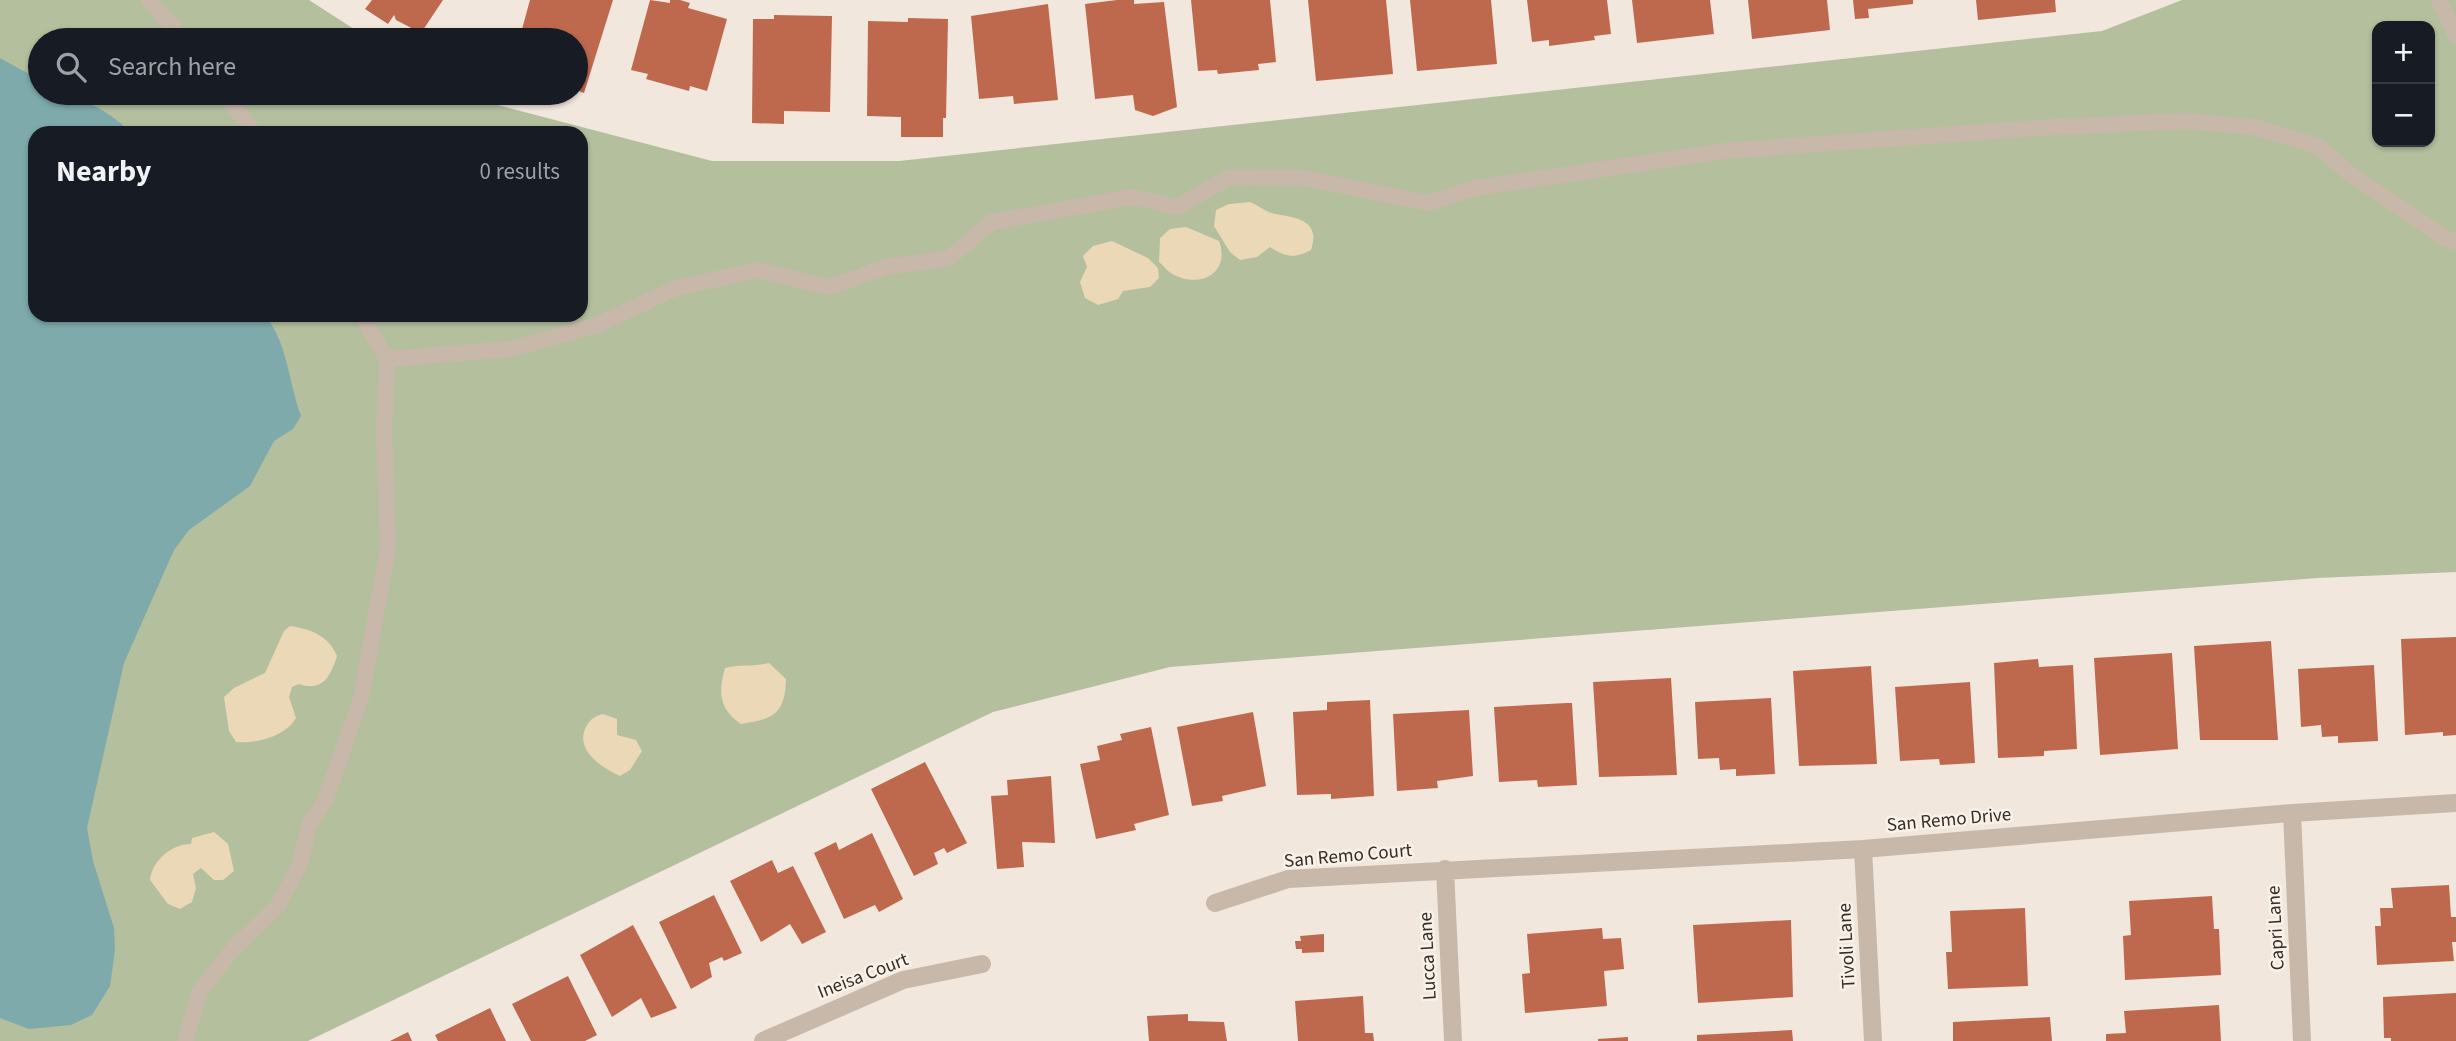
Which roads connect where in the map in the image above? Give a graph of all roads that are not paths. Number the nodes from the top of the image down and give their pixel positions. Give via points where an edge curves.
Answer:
1 (149, 0) edge
2 (2439, 0) edge
3 (174, 28) edge
4 (2456, 36) edge
5 (233, 105) edge
6 (249, 126) edge
7 (2456, 242) edge
8 (364, 322) edge
9 (387, 359) junction
10 (2456, 803) edge
11 (2292, 813) junction
12 (1863, 849) junction
13 (1446, 869) junction
14 (1215, 903) dead end
15 (982, 964) dead end
16 (185, 1041) edge
17 (763, 1041) edge
18 (1453, 1041) edge
19 (1873, 1041) edge
20 (2302, 1041) edge

1 - 3 lane
2 - 4 lane
5 - 6 lane
7 - 9 lane via 2350,174 2318,146 2254,127 2185,121 2036,128 1726,151 1475,188 1429,204 1305,178 1230,177 1177,207 1132,197 992,222 949,258 887,267 829,287 758,270 676,288 597,325 511,349
8 - 9 lane
9 - 16 lane via 388,548 361,698 326,801 309,825 300,864 284,896 200,991
10 - 11 street, San Remo Drive
11 - 12 street, San Remo Drive
11 - 20 street, Capri Lane
12 - 13 street, San Remo Drive
12 - 19 street, Tivoli Lane
13 - 14 street, San Remo Court via 1288,879
13 - 18 street, Lucca Lane
15 - 17 street, Ineisa Court via 903,980

